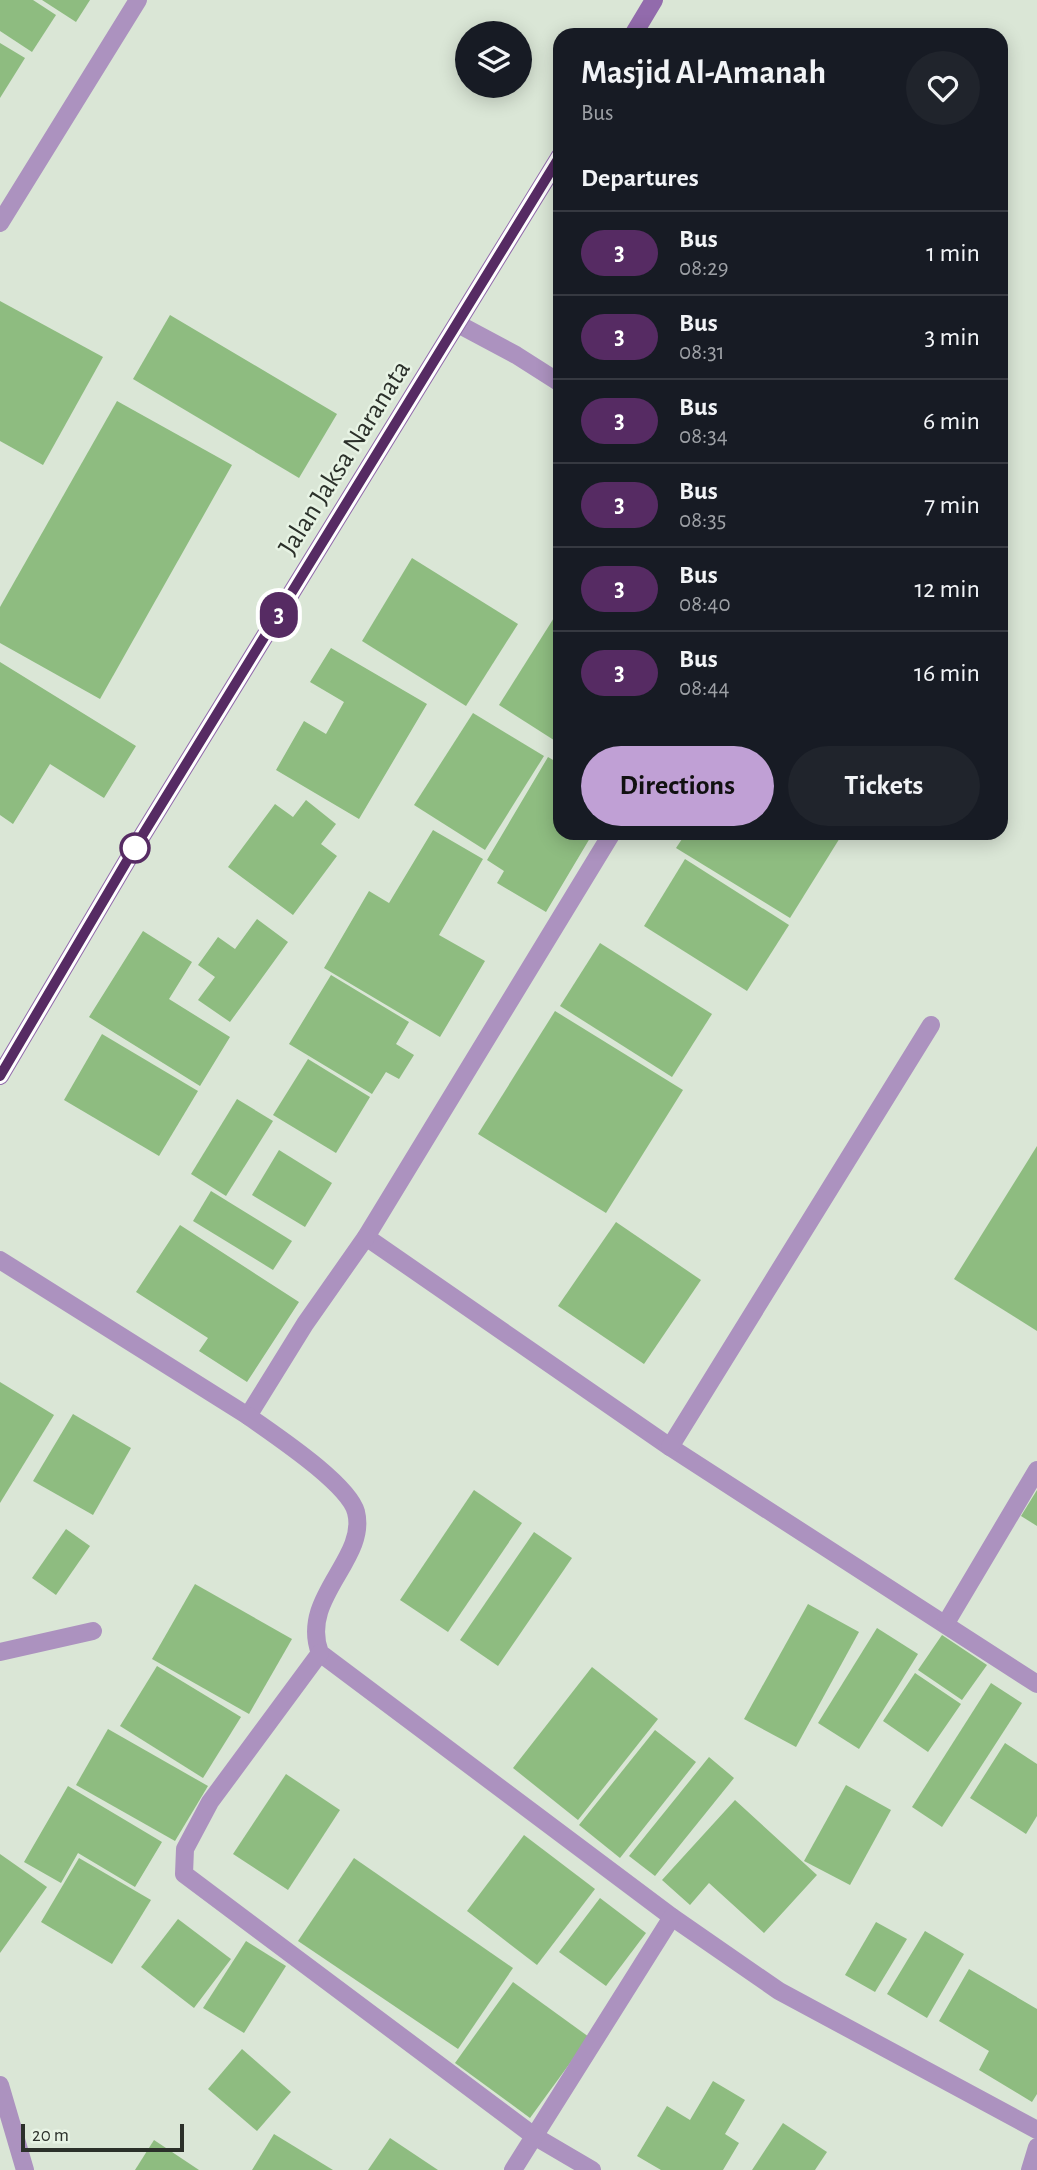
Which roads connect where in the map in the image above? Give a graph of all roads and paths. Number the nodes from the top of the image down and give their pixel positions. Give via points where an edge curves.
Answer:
1 (138, 0) edge
2 (654, 0) edge
3 (637, 28) edge
4 (553, 168) edge
5 (0, 223) edge
6 (458, 324) junction
7 (553, 379) edge
8 (608, 840) edge
9 (931, 1025) dead end
10 (0, 1076) edge
11 (366, 1237) junction
12 (0, 1260) edge
13 (248, 1416) junction
14 (670, 1447) junction
15 (1037, 1470) edge
16 (946, 1623) junction
17 (93, 1631) dead end
18 (0, 1652) edge
19 (320, 1653) junction
20 (1037, 1684) edge
21 (671, 1917) junction
22 (0, 2085) edge
23 (1037, 2130) edge
24 (534, 2136) junction
25 (1037, 2147) edge
26 (25, 2170) edge
27 (513, 2170) edge
28 (592, 2170) edge
29 (1030, 2170) edge

1 - 5 street
2 - 3 main road
4 - 6 main road, Jalan Jaksa Naranata
6 - 7 street
6 - 10 main road, Jalan Jaksa Naranata via 134,849
8 - 11 street
9 - 14 street
11 - 13 street
11 - 14 street
12 - 13 street
13 - 19 street via 312,1462 342,1490 356,1511 356,1536 318,1614 313,1635
14 - 16 street
15 - 16 street
16 - 20 street
17 - 18 street
19 - 21 street
19 - 24 street via 210,1802 185,1849 184,1874
21 - 23 street via 779,1991
21 - 24 street
22 - 26 street
24 - 27 street
24 - 28 street
25 - 29 street

